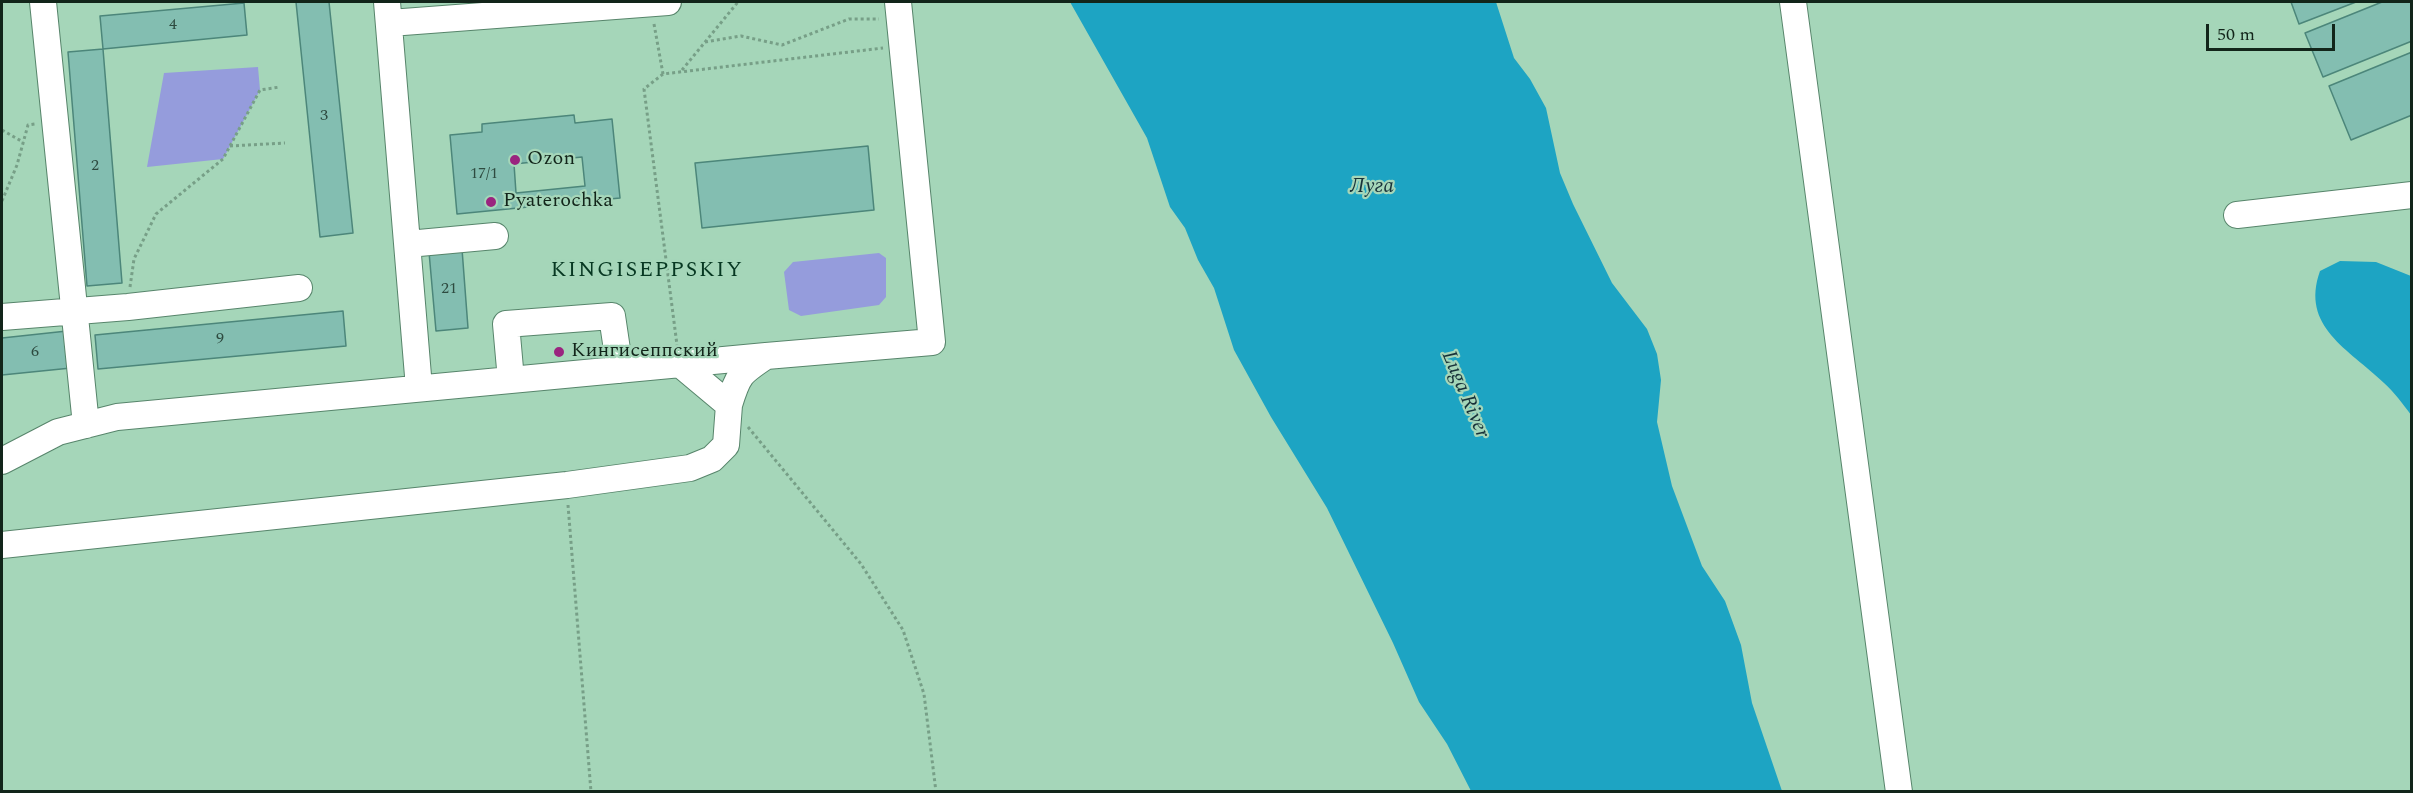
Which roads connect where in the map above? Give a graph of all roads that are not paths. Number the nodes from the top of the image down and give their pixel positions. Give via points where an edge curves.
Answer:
1 (43, 2) edge
2 (659, 2) edge
3 (1793, 2) edge
4 (613, 4) edge
5 (517, 8) edge
6 (892, 10) edge
7 (388, 12) edge
8 (2412, 195) edge
9 (2236, 215) dead end
10 (495, 236) dead end
11 (408, 244) junction
12 (299, 288) dead end
13 (74, 311) junction
14 (2, 317) edge
15 (766, 356) junction
16 (680, 364) junction
17 (620, 369) junction
18 (510, 380) junction
19 (419, 388) junction
20 (729, 405) junction
21 (86, 425) junction
22 (2, 461) edge
23 (2, 545) edge
24 (1899, 792) edge

1 - 13 street
2 - 4 street
3 - 24 street
4 - 5 street
5 - 7 street
6 - 15 street via 932,342
7 - 11 street
8 - 9 street
10 - 11 street
11 - 19 street
12 - 13 street
13 - 14 street
13 - 21 street
15 - 16 street
15 - 20 street via 737,379
16 - 17 street
16 - 20 street
17 - 18 street
17 - 18 street via 612,316 506,324
18 - 19 street
19 - 21 street via 117,417
20 - 23 street via 726,445 712,459 690,468 567,485
21 - 22 street via 58,432

